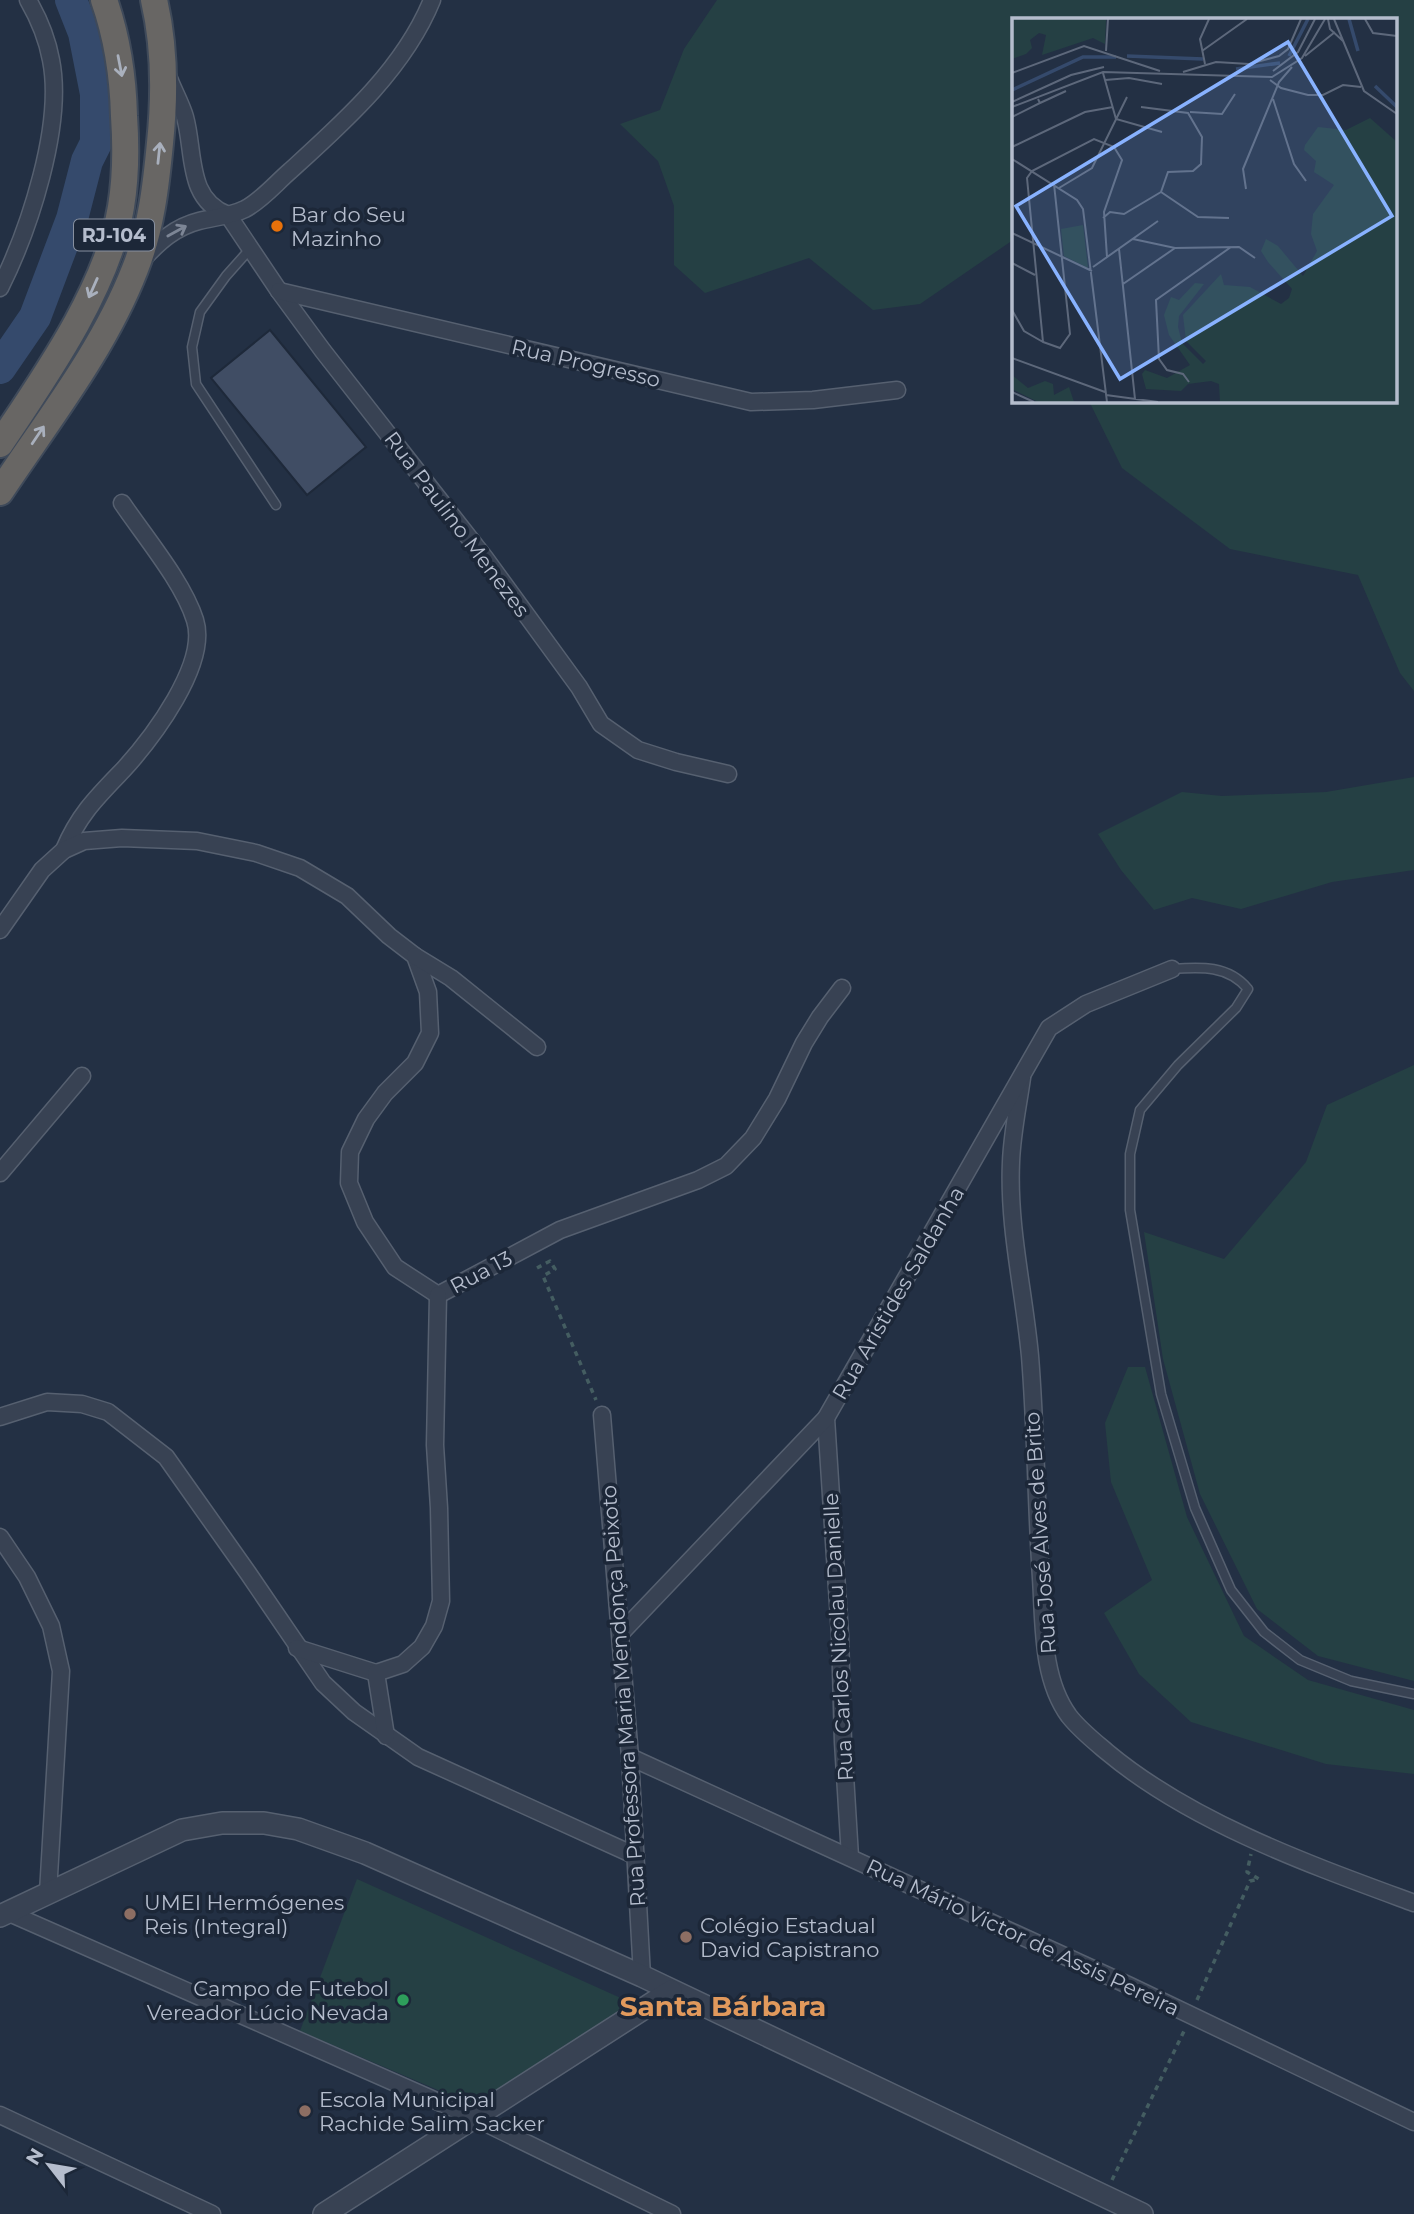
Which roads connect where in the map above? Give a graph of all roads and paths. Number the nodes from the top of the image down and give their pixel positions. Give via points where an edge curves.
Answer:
1 (28, 0) edge
2 (104, 0) edge
3 (154, 0) edge
4 (432, 0) edge
5 (164, 66) junction
6 (228, 215) junction
7 (250, 249) junction
8 (136, 267) junction
9 (0, 288) edge
10 (279, 291) junction
11 (897, 390) dead end
12 (0, 444) edge
13 (0, 492) edge
14 (122, 503) dead end
15 (276, 505) dead end
16 (728, 774) dead end
17 (64, 850) junction
18 (0, 930) edge
19 (415, 956) junction
20 (1172, 970) joint
21 (842, 988) dead end
22 (537, 1047) dead end
23 (82, 1076) dead end
24 (1022, 1078) junction
25 (0, 1173) edge
26 (537, 1268) dead end
27 (438, 1295) junction
28 (602, 1415) joint
29 (0, 1417) edge
30 (826, 1418) junction
31 (0, 1537) edge
32 (621, 1633) junction
33 (297, 1648) junction
34 (376, 1673) junction
35 (1414, 1694) edge
36 (386, 1736) junction
37 (630, 1757) junction
38 (1252, 1851) dead end
39 (636, 1856) junction
40 (850, 1857) junction
41 (48, 1893) junction
42 (1414, 1903) edge
43 (4, 1914) edge
44 (642, 1976) junction
45 (671, 1991) junction
46 (1196, 2002) dead end
47 (1178, 2024) dead end
48 (0, 2115) edge
49 (475, 2118) junction
50 (1414, 2122) edge
51 (1104, 2197) junction
52 (212, 2214) edge
53 (324, 2214) edge
54 (672, 2214) edge
55 (1142, 2214) edge

1 - 9 street via 40,21 51,61 54,102 26,231
2 -> 12 highway, RJ-104 via 123,84 121,207 106,259 83,309
3 - 5 highway, RJ-104
4 - 6 street via 392,68 338,128 257,201
5 - 6 street, Rua Paulino Menezes via 185,117 196,182 215,211
8 -> 5 highway, RJ-104 via 157,175
6 - 7 street, Rua Paulino Menezes
8 -> 6 street via 175,230
7 - 10 street, Rua Paulino Menezes
7 - 15 lane via 200,312 192,348 196,384
13 -> 8 highway, RJ-104 via 81,372
10 - 11 street, Rua Progresso via 751,401 813,400
10 - 16 street, Rua Paulino Menezes via 485,558 601,724 638,750
14 - 17 street via 179,586 196,622 197,652 160,727 95,797
17 - 18 street via 42,870
17 - 19 street via 84,841 122,838 197,841 256,853 300,868 347,896
19 - 22 street via 451,978
19 - 27 street via 428,992 430,1033 415,1063 366,1119 350,1152 349,1183 365,1222 395,1267
20 - 24 street, Rua Aristides Saldanha via 1086,1004 1049,1028
20 - 35 lane via 1203,967 1226,972 1248,989 1236,1008 1140,1110 1130,1154 1130,1210 1161,1394 1195,1508 1231,1590 1264,1632 1300,1660 1351,1681
21 - 27 street, Rua 13 via 804,1043 753,1139 726,1166 560,1230
23 - 25 street
24 - 30 street, Rua Aristides Saldanha
24 - 42 street, Rua José Alves de Brito via 1011,1161 1012,1218 1030,1356 1046,1653 1068,1714 1133,1773 1195,1810
26 - 28 path via 550,1261 555,1269 543,1276
27 - 34 street, Rua 13 via 435,1445 441,1601 422,1647 403,1664
28 - 32 street, Rua Professora Maria Mendonça Peixoto
29 - 33 street via 47,1402 82,1404 108,1412 137,1433 166,1457
30 - 32 street, Rua Aristides Saldanha
30 - 40 street, Rua Carlos Nicolau Danielle
31 - 41 street via 27,1577 51,1626 61,1671
32 - 37 street, Rua Professora Maria Mendonça Peixoto
33 - 34 street
33 - 36 street via 323,1684
34 - 36 street
36 - 39 street via 418,1757
37 - 39 street, Rua Professora Maria Mendonça Peixoto
37 - 40 street, Rua Mário Victor de Assis Pereira
38 - 46 path via 1247,1872 1259,1879 1250,1881
39 - 44 street, Rua Professora Maria Mendonça Peixoto
40 - 50 street, Rua Mário Victor de Assis Pereira
41 - 43 street
41 - 44 street via 182,1830 222,1823 264,1823 298,1829 365,1853
43 - 49 street
44 - 45 street
45 - 49 street
45 - 51 street
47 - 51 path via 1186,2026
48 - 52 street
49 - 53 street
49 - 54 street
51 - 55 street

